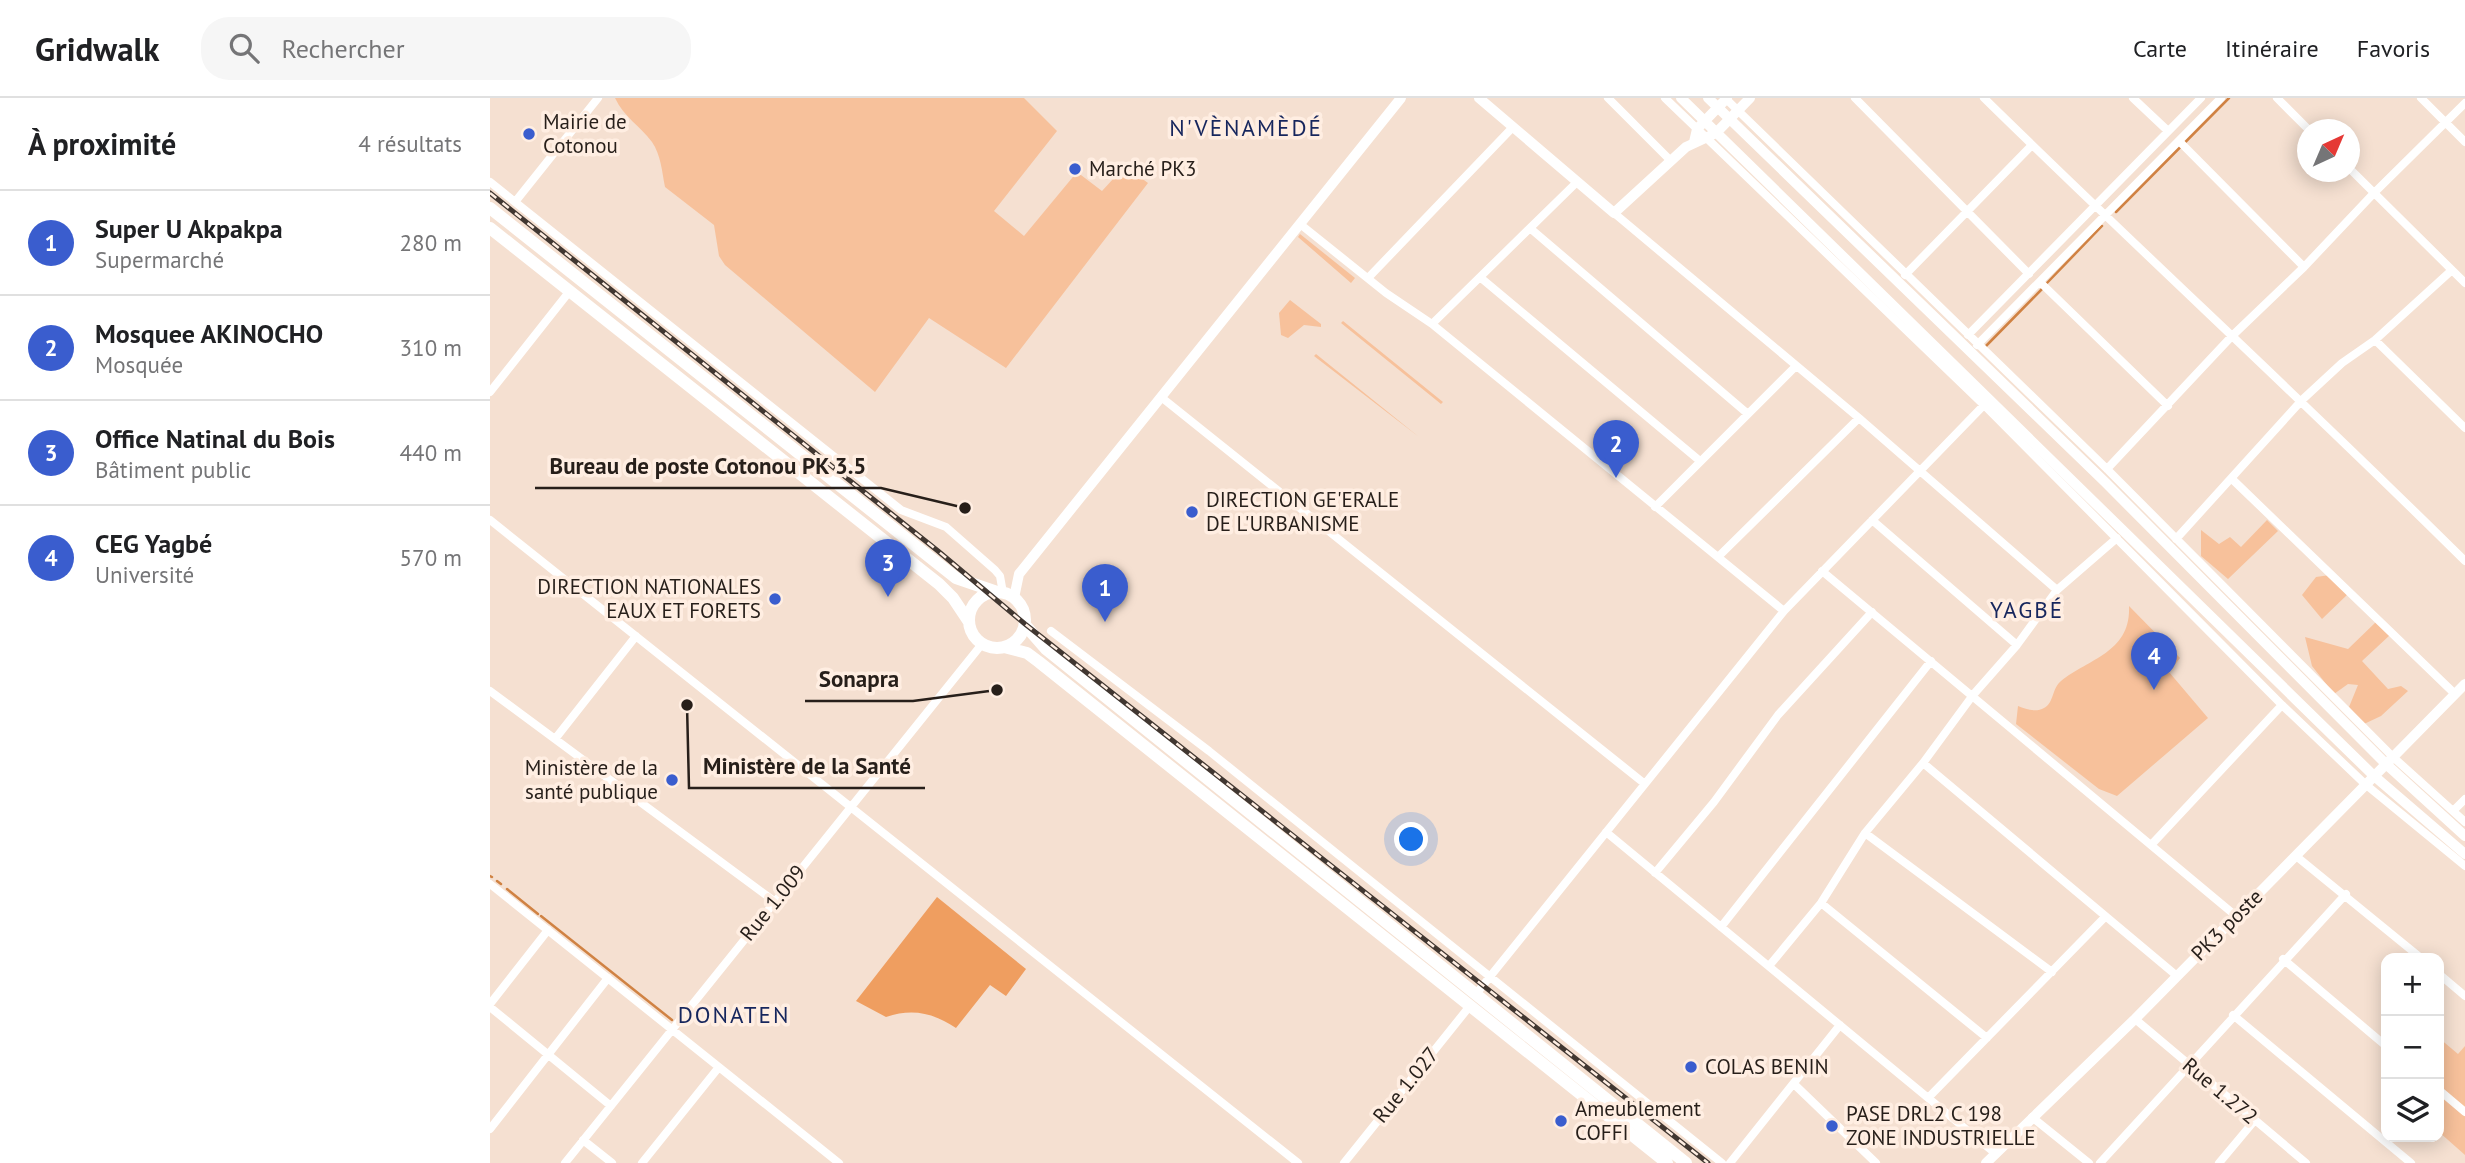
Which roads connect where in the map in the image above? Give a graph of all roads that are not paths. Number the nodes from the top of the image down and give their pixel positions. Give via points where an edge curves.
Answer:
1 (598, 98) edge
2 (1401, 98) edge
3 (1479, 98) edge
4 (1608, 98) edge
5 (1665, 98) edge
6 (1681, 98) edge
7 (1707, 98) edge
8 (1726, 98) edge
9 (1750, 98) edge
10 (1855, 98) edge
11 (1984, 98) edge
12 (2133, 98) edge
13 (2201, 98) edge
14 (2221, 98) edge
15 (2277, 98) edge
16 (2421, 98) edge
17 (2465, 103) edge
18 (1717, 108) junction
19 (1738, 111) junction
20 (1729, 119) junction
21 (2298, 119) edge
22 (1704, 121) junction
23 (2445, 122) junction
24 (1513, 127) junction
25 (1697, 130) junction
26 (2168, 131) junction
27 (1716, 133) junction
28 (1707, 139) junction
29 (1694, 142) junction
30 (2180, 142) junction
31 (2465, 142) edge
32 (2032, 145) junction
33 (1670, 160) junction
34 (2360, 179) edge
35 (490, 181) edge
36 (1576, 183) junction
37 (2374, 192) junction
38 (515, 202) junction
39 (2097, 206) junction
40 (490, 208) edge
41 (1614, 213) junction
42 (1966, 213) junction
43 (2108, 216) junction
44 (1300, 224) junction
45 (490, 228) edge
46 (1531, 229) junction
47 (592, 265) junction
48 (2304, 267) junction
49 (2452, 270) junction
50 (2029, 274) junction
51 (1905, 275) junction
52 (1369, 277) junction
53 (1480, 278) junction
54 (581, 279) junction
55 (2041, 283) junction
56 (2465, 283) edge
57 (569, 292) junction
58 (1432, 324) junction
59 (1968, 335) junction
60 (2231, 337) junction
61 (2375, 340) junction
62 (1977, 345) junction
63 (1796, 366) junction
64 (490, 392) edge
65 (1161, 397) junction
66 (2302, 400) junction
67 (1984, 405) junction
68 (2168, 406) junction
69 (1748, 414) junction
70 (1859, 418) junction
71 (2465, 428) edge
72 (1700, 461) junction
73 (2107, 469) junction
74 (1920, 470) junction
75 (2232, 479) junction
76 (1655, 507) junction
77 (490, 520) edge
78 (1872, 520) junction
79 (2117, 538) junction
80 (2176, 539) junction
81 (1718, 557) junction
82 (2465, 561) edge
83 (1822, 571) junction
84 (2057, 590) junction
85 (1005, 594) junction
86 (1784, 611) junction
87 (1872, 612) junction
88 (969, 622) junction
89 (1025, 625) junction
90 (1051, 631) dead end
91 (636, 636) junction
92 (982, 644) junction
93 (2017, 645) junction
94 (1004, 648) junction
95 (1931, 661) junction
96 (2465, 684) edge
97 (490, 691) edge
98 (2455, 694) junction
99 (1973, 695) junction
100 (2281, 705) junction
101 (555, 739) junction
102 (2389, 760) junction
103 (1923, 764) junction
104 (2374, 775) junction
105 (1645, 784) junction
106 (2365, 784) junction
107 (2465, 799) edge
108 (851, 807) junction
109 (2453, 811) junction
110 (2465, 822) edge
111 (1606, 832) junction
112 (1865, 833) junction
113 (2465, 836) edge
114 (2152, 844) junction
115 (2465, 855) edge
116 (2296, 856) junction
117 (2465, 866) edge
118 (1655, 873) junction
119 (490, 884) edge
120 (2346, 894) junction
121 (774, 901) junction
122 (1821, 904) junction
123 (2236, 916) junction
124 (2105, 917) junction
125 (1721, 927) junction
126 (548, 930) junction
127 (2415, 953) edge
128 (2283, 959) junction
129 (1769, 966) junction
130 (2052, 972) junction
131 (2177, 976) junction
132 (1490, 977) junction
133 (608, 978) junction
134 (2444, 978) edge
135 (1476, 994) junction
136 (2465, 996) edge
137 (490, 1005) edge
138 (1469, 1007) junction
139 (2233, 1015) junction
140 (2135, 1019) junction
141 (1840, 1025) junction
142 (672, 1029) junction
143 (1987, 1038) junction
144 (2381, 1042) edge
145 (548, 1055) junction
146 (2189, 1065) junction
147 (719, 1067) junction
148 (1795, 1085) junction
149 (2444, 1094) edge
150 (1928, 1098) junction
151 (611, 1106) junction
152 (2465, 1112) edge
153 (2032, 1117) junction
154 (2255, 1120) junction
155 (490, 1129) edge
156 (583, 1140) junction
157 (1996, 1154) junction
158 (565, 1163) edge
159 (612, 1163) edge
160 (642, 1163) edge
161 (839, 1163) edge
162 (1298, 1163) edge
163 (1344, 1163) edge
164 (1667, 1163) edge
165 (1686, 1163) edge
166 (1722, 1163) edge
167 (1730, 1163) edge
168 (1876, 1163) edge
169 (1986, 1163) edge
170 (2089, 1163) edge
171 (2100, 1163) edge
172 (2219, 1163) edge
173 (2306, 1163) edge
174 (2411, 1163) edge

1 - 38 street
2 - 44 street
3 - 24 street
4 - 33 street
5 - 25 street
6 - 22 street
7 - 18 street
8 - 18 street
8 - 19 street
9 - 19 street
10 - 42 street
11 - 32 street
12 - 26 street
13 - 26 street
14 - 30 street
15 - 21 street
16 - 23 street
17 - 23 street
18 - 20 street
18 - 22 street
19 - 20 street
19 - 51 street
20 - 27 street
20 - 102 street
22 - 25 street
22 - 27 street
23 - 31 street
23 - 37 street
24 - 36 street
24 - 52 street
25 - 28 street
25 - 29 street
26 - 39 street
27 - 28 street
27 - 104 street
28 - 29 street
28 - 67 street
29 - 33 street
30 - 43 street
30 - 48 street
32 - 39 street
32 - 42 street
33 - 41 street
34 - 37 street
35 - 38 street
36 - 41 street
36 - 46 street
37 - 48 street
37 - 49 street
38 - 47 street
39 - 43 street
39 - 50 street
40 - 54 highway
41 - 63 street
42 - 50 street
42 - 51 street
43 - 55 street
43 - 60 street
44 - 52 street
44 - 65 street
45 - 57 highway
46 - 53 street
46 - 69 street
47 - 54 street
47 - 85 street via 901,510 946,527 995,570
48 - 60 street
49 - 56 street
49 - 61 street
50 - 59 street
51 - 59 street
52 - 58 street
53 - 58 street
53 - 72 street
54 - 85 highway via 956,578
55 - 62 street
55 - 68 street
57 - 64 street
57 - 88 highway via 939,584
58 - 76 street
59 - 62 street
60 - 66 street
60 - 68 street
61 - 66 street
61 - 71 street
62 - 73 street
63 - 69 street
63 - 70 street
65 - 85 street
65 - 105 street
66 - 75 street
66 - 82 street
67 - 74 street
67 - 79 street
68 - 73 street
69 - 72 street
70 - 74 street
70 - 81 street
72 - 76 street
73 - 80 street
74 - 78 street
74 - 84 street
75 - 80 street
75 - 98 street
76 - 81 street
77 - 91 street
78 - 83 street
78 - 93 street
79 - 84 street
79 - 100 street
80 - 102 street
81 - 86 street
83 - 86 street
83 - 87 street
84 - 93 street
85 - 88 highway via 977,600
85 - 89 highway via 1022,608
86 - 105 street
87 - 95 street
87 - 118 street via 1777,715
88 - 92 highway via 972,635
89 - 94 highway via 1018,639
89 - 135 highway via 1057,657
90 - 132 street
91 - 101 street
91 - 108 street
92 - 94 highway
92 - 108 street, Rue 1.009
93 - 99 street
94 - 138 highway via 1027,653 1039,662
95 - 99 street
95 - 125 street
96 - 98 street, PK3 poste
97 - 101 street
98 - 102 street, PK3 poste
99 - 103 street
99 - 114 street
100 - 106 street
100 - 114 street
101 - 121 street
102 - 104 street, PK3 poste
102 - 109 street
102 - 113 street
103 - 112 street
103 - 124 street
104 - 106 street, PK3 poste
104 - 115 street
105 - 111 street
106 - 116 street, PK3 poste
106 - 117 street
107 - 109 street
108 - 121 street, Rue 1.009
108 - 162 street
109 - 110 street
111 - 118 street
111 - 132 street
112 - 122 street
112 - 130 street
114 - 123 street
116 - 120 street
116 - 123 street, PK3 poste
118 - 125 street
119 - 126 street
120 - 127 street
120 - 128 street
121 - 142 street, Rue 1.009
122 - 129 street
122 - 143 street
123 - 131 street, PK3 poste
124 - 130 street
124 - 131 street
125 - 129 street
126 - 133 street
126 - 137 street
128 - 139 street
128 - 144 street
129 - 141 street
130 - 143 street
131 - 140 street, PK3 poste
132 - 135 street
132 - 166 street
133 - 142 street
133 - 145 street
134 - 136 street
135 - 165 highway
137 - 145 street
138 - 163 street, Rue 1.027
138 - 164 highway
139 - 146 street
139 - 174 street
140 - 146 street, Rue 1.272
140 - 153 street, PK3 poste
141 - 148 street
141 - 150 street
142 - 147 street
142 - 151 street, Rue 1.009
143 - 150 street
145 - 151 street
145 - 155 street
146 - 154 street, Rue 1.272
146 - 171 street
147 - 160 street
147 - 161 street
148 - 167 street
148 - 168 street
149 - 152 street
150 - 157 street
151 - 156 street, Rue 1.009
153 - 157 street, PK3 poste
153 - 170 street
154 - 172 street
154 - 173 street, Rue 1.272
156 - 158 street, Rue 1.009
156 - 159 street
157 - 169 street, PK3 poste

